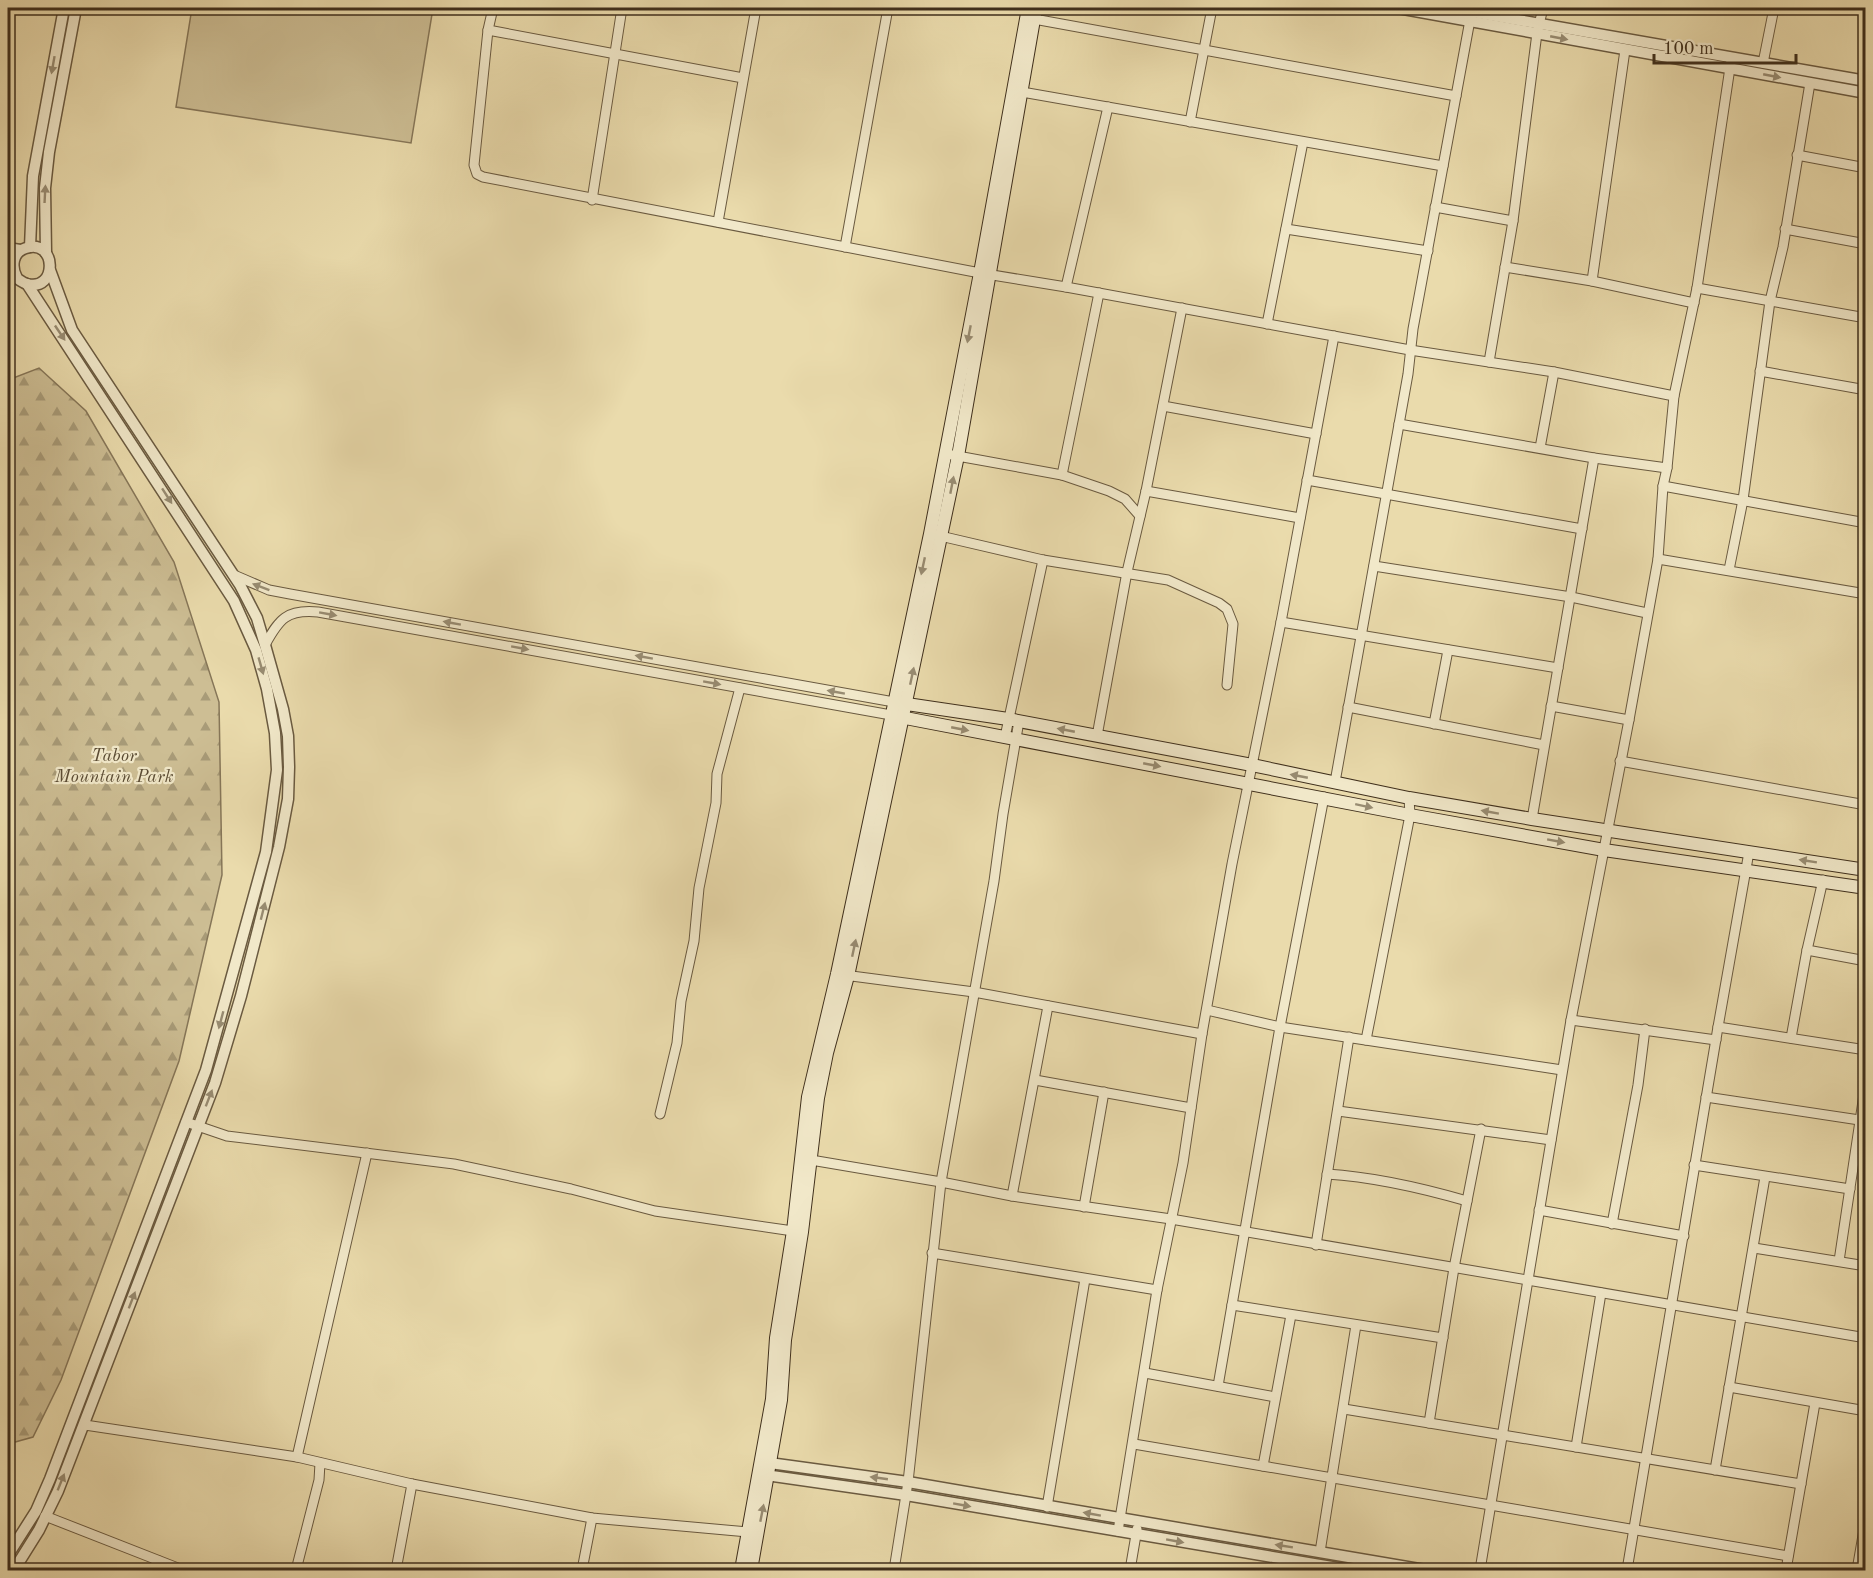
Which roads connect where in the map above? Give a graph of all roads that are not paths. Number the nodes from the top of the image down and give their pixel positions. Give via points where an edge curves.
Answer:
1 (64, 8) edge
2 (76, 8) edge
3 (493, 8) edge
4 (622, 8) edge
5 (756, 8) edge
6 (888, 8) edge
7 (1028, 8) edge
8 (1212, 8) edge
9 (1398, 8) edge
10 (1450, 8) edge
11 (1543, 8) edge
12 (1774, 8) edge
13 (1035, 13) edge
14 (1470, 20) junction
15 (1539, 28) junction
16 (488, 30) junction
17 (1203, 50) junction
18 (1625, 50) junction
19 (614, 54) junction
20 (1730, 63) junction
21 (1763, 63) junction
22 (743, 78) junction
23 (1866, 81) edge
24 (1810, 84) junction
25 (1022, 92) junction
26 (1866, 93) edge
27 (1456, 96) junction
28 (1108, 107) junction
29 (1190, 122) junction
30 (1304, 142) junction
31 (1797, 155) junction
32 (1443, 166) junction
33 (1866, 168) edge
34 (592, 200) junction
35 (1435, 207) junction
36 (1513, 221) junction
37 (718, 222) junction
38 (1286, 229) junction
39 (1785, 229) junction
40 (1866, 244) edge
41 (845, 247) junction
42 (8, 248) edge
43 (25, 249) junction
44 (1428, 251) junction
45 (46, 253) junction
46 (1505, 267) junction
47 (50, 270) junction
48 (8, 271) edge
49 (985, 274) junction
50 (17, 278) junction
51 (1592, 281) junction
52 (27, 284) junction
53 (1066, 287) junction
54 (1697, 288) junction
55 (1099, 293) junction
56 (1770, 301) junction
57 (1694, 303) junction
58 (1182, 308) junction
59 (1866, 318) edge
60 (1267, 324) junction
61 (1334, 336) junction
62 (1410, 350) junction
63 (1489, 362) junction
64 (1760, 371) junction
65 (1554, 372) junction
66 (1866, 390) edge
67 (1674, 396) junction
68 (1163, 406) junction
69 (1399, 424) junction
70 (1316, 434) junction
71 (1540, 448) junction
72 (952, 455) junction
73 (1594, 458) junction
74 (1667, 468) junction
75 (1062, 475) junction
76 (1307, 480) junction
77 (1663, 486) junction
78 (1146, 491) junction
79 (1386, 495) junction
80 (1743, 500) junction
81 (1140, 516) junction
82 (1300, 518) junction
83 (1866, 523) edge
84 (1582, 529) junction
85 (936, 535) junction
86 (1658, 559) junction
87 (1043, 560) junction
88 (1374, 566) junction
89 (1729, 570) junction
90 (1127, 572) junction
91 (234, 575) junction
92 (1866, 594) edge
93 (1570, 597) junction
94 (366, 608) junction
95 (1647, 613) junction
96 (368, 621) junction
97 (1281, 622) junction
98 (1360, 636) junction
99 (266, 645) junction
100 (1448, 650) junction
101 (1558, 668) junction
102 (1227, 685) dead end
103 (740, 688) junction
104 (900, 703) junction
105 (1551, 706) junction
106 (1348, 707) junction
107 (897, 716) junction
108 (1013, 720) junction
109 (1629, 720) junction
110 (1434, 724) junction
111 (1097, 736) junction
112 (1011, 738) junction
113 (1544, 745) junction
114 (1620, 762) junction
115 (1252, 765) junction
116 (1335, 782) junction
117 (1248, 783) junction
118 (1324, 797) junction
119 (1409, 798) junction
120 (1866, 805) edge
121 (1410, 815) junction
122 (1532, 819) junction
123 (1606, 832) junction
124 (1604, 850) junction
125 (1749, 852) junction
126 (1746, 870) junction
127 (1866, 870) edge
128 (1823, 880) junction
129 (1866, 888) edge
130 (1807, 950) junction
131 (1866, 961) edge
132 (843, 975) junction
133 (229, 992) junction
134 (974, 992) junction
135 (241, 996) junction
136 (1048, 1006) junction
137 (1207, 1010) junction
138 (1570, 1020) junction
139 (1280, 1027) junction
140 (1718, 1027) junction
141 (1645, 1029) junction
142 (1202, 1034) junction
143 (1349, 1037) junction
144 (1791, 1038) junction
145 (1366, 1040) junction
146 (1716, 1040) junction
147 (1866, 1050) edge
148 (1562, 1070) junction
149 (1035, 1080) junction
150 (1866, 1081) edge
151 (1104, 1092) junction
152 (1706, 1097) junction
153 (1191, 1108) junction
154 (1338, 1111) junction
155 (660, 1114) dead end
156 (1862, 1121) edge
157 (186, 1122) junction
158 (197, 1128) junction
159 (1481, 1130) junction
160 (1551, 1140) junction
161 (367, 1153) junction
162 (811, 1160) junction
163 (1694, 1165) junction
164 (1327, 1174) junction
165 (1766, 1177) junction
166 (940, 1182) junction
167 (1850, 1189) junction
168 (1012, 1196) junction
169 (1467, 1201) junction
170 (1084, 1207) junction
171 (1539, 1210) junction
172 (1171, 1220) junction
173 (1612, 1224) junction
174 (793, 1231) junction
175 (1244, 1232) junction
176 (1684, 1236) junction
177 (1316, 1245) junction
178 (1754, 1248) junction
179 (932, 1253) junction
180 (1839, 1262) junction
181 (1866, 1266) edge
182 (1454, 1268) junction
183 (1085, 1279) junction
184 (1528, 1280) junction
185 (1157, 1290) junction
186 (1601, 1293) junction
187 (1670, 1304) junction
188 (1232, 1305) junction
189 (1291, 1315) junction
190 (1742, 1317) junction
191 (1356, 1325) junction
192 (1443, 1338) junction
193 (1866, 1338) edge
194 (1145, 1373) junction
195 (1218, 1386) junction
196 (1729, 1387) junction
197 (1275, 1397) junction
198 (1815, 1403) junction
199 (1344, 1409) junction
200 (1866, 1411) edge
201 (1429, 1423) junction
202 (85, 1425) junction
203 (1502, 1435) junction
204 (1134, 1444) junction
205 (1576, 1447) junction
206 (297, 1458) junction
207 (1645, 1458) junction
208 (320, 1463) junction
209 (1263, 1466) junction
210 (765, 1469) junction
211 (1714, 1470) junction
212 (1332, 1479) junction
213 (908, 1482) junction
214 (412, 1484) junction
215 (1801, 1484) junction
216 (906, 1495) junction
217 (1491, 1505) junction
218 (1047, 1507) junction
219 (45, 1516) junction
220 (592, 1518) junction
221 (1866, 1518) edge
222 (1120, 1519) junction
223 (1139, 1522) junction
224 (1634, 1528) junction
225 (1119, 1531) junction
226 (748, 1532) junction
227 (1136, 1534) junction
228 (1320, 1552) junction
229 (8, 1555) edge
230 (1788, 1556) junction
231 (159, 1561) junction
232 (1318, 1568) edge
233 (14, 1570) edge
234 (151, 1570) edge
235 (183, 1570) edge
236 (296, 1570) edge
237 (396, 1570) edge
238 (582, 1570) edge
239 (741, 1570) edge
240 (751, 1570) edge
241 (894, 1570) edge
242 (1130, 1570) edge
243 (1350, 1570) edge
244 (1425, 1570) edge
245 (1480, 1570) edge
246 (1627, 1570) edge
247 (1786, 1570) edge
248 (1857, 1570) edge

1 -> 43 street via 33,176
45 -> 2 street via 49,152
3 - 16 street
4 - 19 street
5 - 22 street
6 - 41 street
7 - 49 main road
8 - 17 street
9 - 14 street
10 - 15 street
11 - 15 street
12 - 21 street
13 - 17 street
13 - 25 main road
14 - 15 street
14 - 27 street
15 -> 18 street
15 - 20 street
15 - 36 street
16 - 19 street
16 - 34 street via 474,170 483,177
17 - 27 street
17 - 29 street
18 - 20 street
18 - 51 street
19 - 22 street
19 - 34 street
20 - 21 street
20 -> 24 street
20 - 54 street
21 - 23 street
22 - 37 street
24 - 26 street
24 - 31 street
25 - 28 street
25 - 49 main road
27 - 32 street
28 - 29 street
28 - 53 street
29 - 30 street
30 - 32 street
30 - 38 street
31 - 33 street
31 - 39 street
32 - 35 street
34 - 37 street
35 - 36 street
35 - 44 street
36 - 46 street
37 - 41 street
38 - 44 street
38 - 60 street
39 - 40 street
39 - 56 street
41 - 49 street
42 - 43 street
43 - 45 street via 38,248
43 - 50 street via 13,260
44 - 62 street
45 - 47 street
46 - 51 street
46 - 63 street
47 - 52 street via 39,283
47 - 91 street via 72,330
48 - 50 street
49 - 53 street
49 - 72 main road
50 - 52 street
51 - 57 street
52 -> 133 street via 234,601 256,650 275,734 277,770 266,852
53 - 55 street
54 - 56 street
54 - 57 street
55 - 58 street
55 - 75 street
56 - 59 street
56 - 64 street
57 - 67 street
58 - 60 street
58 - 68 street
60 - 61 street
61 - 62 street
61 - 70 street
62 - 63 street
62 - 69 street
63 - 65 street
64 - 66 street
64 - 80 street
65 - 67 street
65 - 71 street
67 - 74 street
68 - 70 street
68 - 78 street
69 - 71 street
69 - 79 street
70 - 76 street
71 - 73 street
72 - 75 street
72 - 85 main road
73 - 74 street
73 - 84 street
74 - 77 street
75 - 81 street via 1109,490 1125,499
76 - 79 street
76 - 82 street
77 - 80 street
77 - 86 street
78 - 81 street
78 - 82 street
79 - 84 street
79 - 88 street
80 - 83 street
80 - 89 street
81 - 90 street
82 - 97 street
84 - 93 street
85 - 87 street
85 - 104 main road
86 - 89 street
86 - 95 street
87 - 90 street
87 - 108 street
88 - 93 street
88 - 98 street
89 - 92 street
90 - 102 street via 1187,587 1227,609 1233,636
90 - 111 street
94 -> 91 street via 269,590
91 - 99 street via 257,618
93 - 95 street
93 - 101 street
94 - 96 street
104 -> 94 street
95 - 109 street
99 -> 96 street via 278,624 294,612 304,610
96 -> 103 street
97 - 98 street
97 - 115 street
98 - 100 street
98 - 106 street
135 -> 99 street via 288,799 288,736
100 - 101 street
100 - 110 street
101 - 105 street
103 - 107 street
103 - 155 street via 717,774 716,803 699,888 677,1043
104 - 107 main road
104 - 108 main road
105 - 109 street
105 - 113 street
106 - 110 street
106 - 116 street
107 -> 112 main road
107 - 132 main road
111 -> 108 main road
108 - 112 street
109 - 114 street
110 - 113 street
111 - 115 main road
112 -> 117 main road
112 - 134 street
113 - 122 street
114 - 120 street
114 - 123 street
116 -> 115 main road
115 - 117 street
116 - 119 main road
117 - 118 main road
117 - 137 street
118 -> 121 main road
118 - 139 street
119 - 121 street
122 -> 119 main road
121 -> 124 main road
121 - 145 street
122 - 123 main road
123 - 124 street
123 - 125 main road
124 - 126 main road
124 - 138 street
125 - 126 street
127 -> 125 main road
126 - 128 main road
126 - 140 street
128 - 129 main road
128 - 130 street
130 - 131 street
130 - 144 street
132 - 134 street
132 - 162 main road via 818,1098
132 - 174 main road via 808,1097
133 - 135 street
133 -> 157 street
134 - 136 street
134 - 166 street
158 -> 135 street
136 - 142 street
136 - 149 street
137 - 139 street
137 - 142 street
138 - 141 street
138 - 148 street
139 - 143 street
139 - 175 street
140 - 144 street
140 - 146 street
141 - 146 street
141 - 173 street
142 - 153 street
143 - 145 street
143 - 154 street
144 - 147 street
145 - 148 street
146 - 152 street
148 - 160 street
149 - 151 street
149 - 168 street
150 - 156 street
151 - 153 street
151 - 170 street
152 - 156 street
152 - 163 street
153 - 172 street
154 - 159 street
154 - 164 street
156 - 167 street
157 - 158 street
157 - 229 street via 50,1479 36,1511
158 - 161 street via 227,1136
202 -> 158 street
159 - 160 street
159 - 169 street
160 - 171 street
161 - 174 street via 511,1175 655,1211
161 - 206 street
162 - 166 street
162 - 210 main road via 785,1340 781,1400
163 - 165 street
163 - 176 street
164 - 169 street via 1407,1186
164 - 177 street
165 - 167 street
165 - 178 street
166 - 168 street
166 - 179 street
167 - 180 street
168 - 170 street
169 - 182 street
170 - 172 street
171 - 173 street
171 - 184 street
172 - 175 street
172 - 185 street
173 - 176 street
174 - 210 main road via 776,1338
175 - 177 street
175 - 188 street
176 - 187 street
177 - 182 street
178 - 180 street
178 - 190 street
179 - 183 street
179 - 213 street
180 - 181 street
182 - 184 street
182 - 192 street
183 - 185 street
183 - 218 street
184 - 186 street
184 - 203 street
185 - 194 street
186 - 187 street
186 - 205 street
187 - 190 street
187 - 207 street
188 - 189 street
188 - 195 street
189 - 191 street
189 - 197 street
190 - 193 street
190 - 196 street
191 - 192 street
191 - 199 street
192 - 201 street
194 - 195 street
194 - 204 street
195 - 197 street
196 - 198 street
196 - 211 street
197 - 209 street
198 - 200 street
198 - 215 street
199 - 201 street
199 - 212 street
201 - 203 street
202 - 206 street
219 -> 202 street
203 - 205 street
203 - 217 street
204 - 209 street
204 - 222 street
205 - 207 street
206 - 208 street
207 - 211 street
207 - 224 street
208 - 214 street
208 - 236 street
209 - 212 street
213 -> 210 street
210 - 216 street
210 - 226 main road
240 -> 210 main road
211 - 215 street
212 - 217 street
212 - 228 street
213 - 216 street
213 - 218 street
214 - 220 street
214 - 237 street
215 - 230 street
216 -> 225 street
216 - 241 street
217 - 224 street
217 - 245 street
222 -> 218 street
219 - 231 street
219 - 233 street
220 - 226 street
220 - 238 street
221 - 248 street
222 - 223 street
222 - 225 street
223 - 227 street
228 -> 223 street
224 - 230 street
224 - 246 street
225 - 227 street
226 - 239 main road
227 -> 232 street
227 - 242 street
228 - 244 street
230 - 247 street
231 - 234 street
231 - 235 street
232 - 243 street

